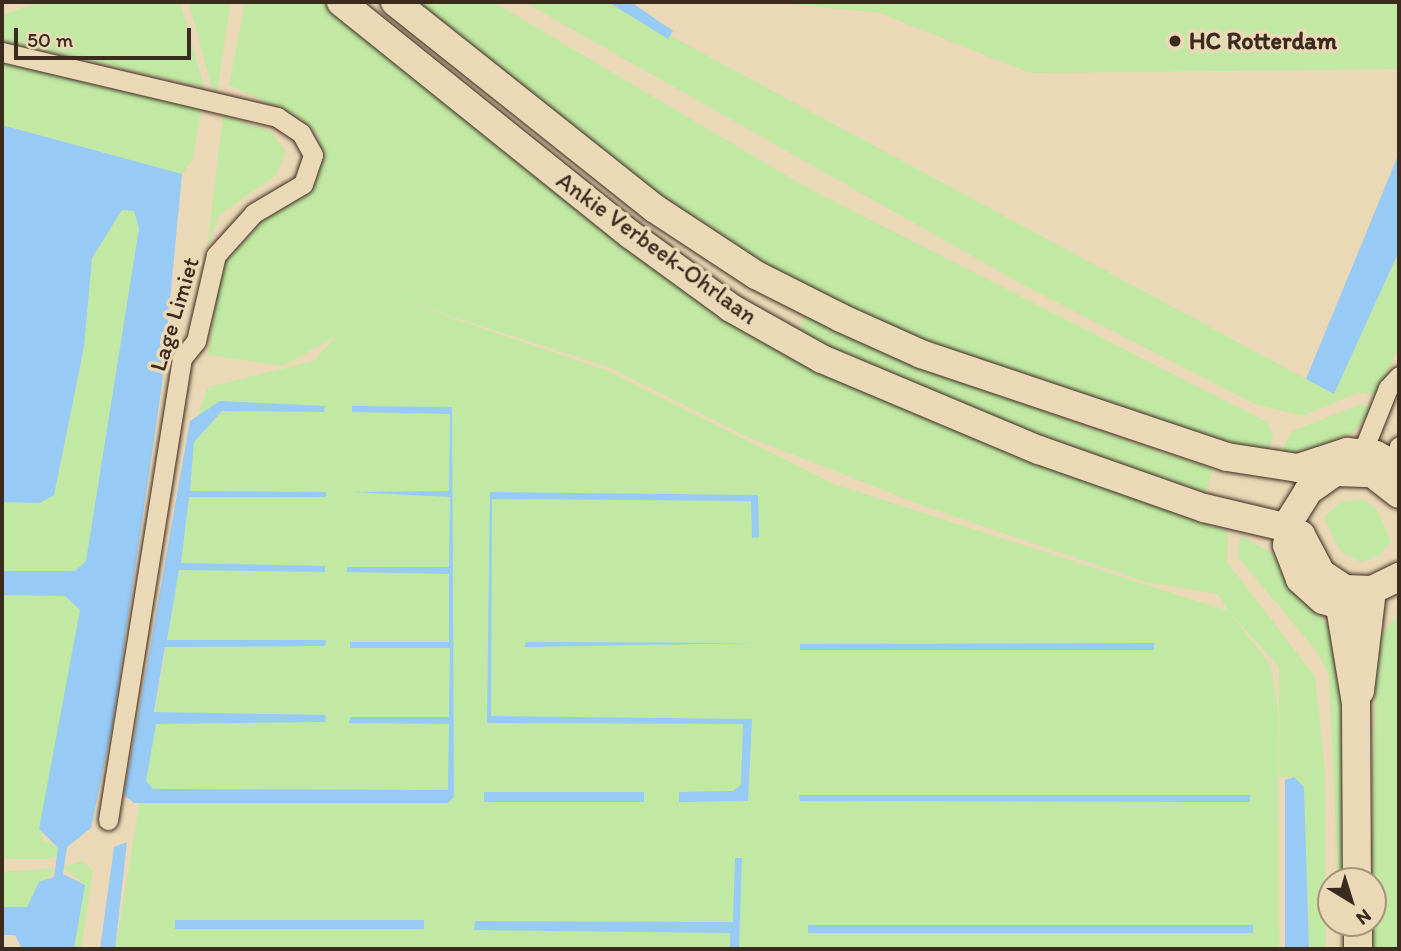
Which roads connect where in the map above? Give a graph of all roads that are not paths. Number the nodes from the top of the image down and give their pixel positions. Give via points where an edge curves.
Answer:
1 (341, 2) edge
2 (395, 2) edge
3 (2, 52) edge
4 (1399, 376) edge
5 (1398, 458) edge
6 (1358, 461) junction
7 (1303, 479) junction
8 (1399, 494) edge
9 (1288, 537) junction
10 (1399, 577) edge
11 (1399, 598) edge
12 (1371, 599) junction
13 (1340, 607) junction
14 (1356, 704) junction
15 (108, 820) dead end
16 (1357, 867) edge

1 - 9 main road, Ankie Verbeek-Ohrlaan via 731,308 901,396 1204,508 1222,521
2 - 7 main road, Ankie Verbeek-Ohrlaan via 654,208 756,275 921,354
3 - 15 street, Lage Limiet via 276,117 301,133 313,155 303,184 254,213 216,255 196,341 182,358
4 - 6 street via 1388,388
5 - 6 main road
6 - 7 main road
6 - 8 main road
7 - 9 main road
9 - 12 main road via 1301,535 1332,584
9 - 13 main road via 1300,579
10 - 12 main road
11 - 12 main road
12 - 13 main road
12 - 14 main road
13 - 14 main road
14 - 16 main road

